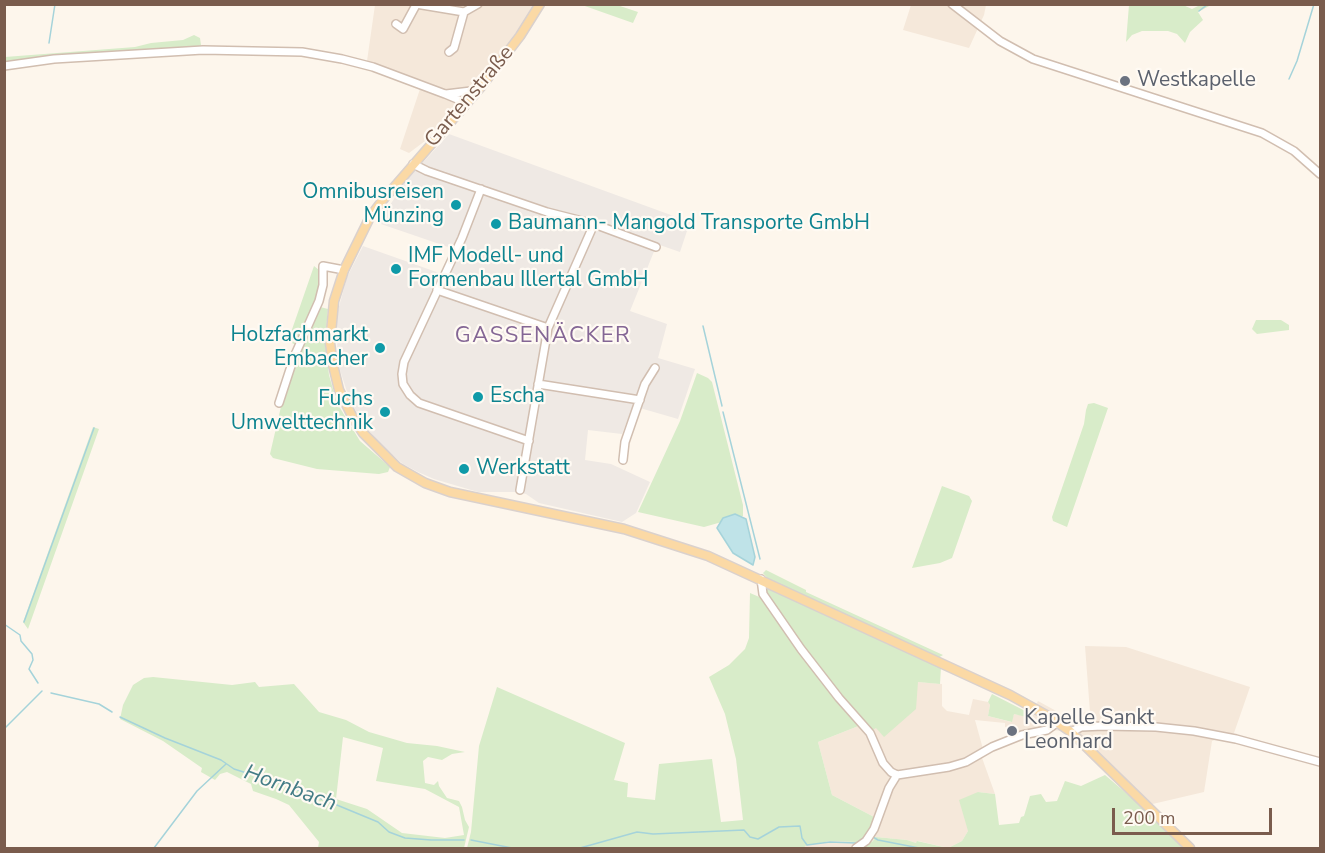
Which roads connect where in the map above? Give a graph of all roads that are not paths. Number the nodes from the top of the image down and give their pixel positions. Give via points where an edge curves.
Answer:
1 (478, 4) edge
2 (540, 4) edge
3 (952, 4) edge
4 (416, 5) edge
5 (464, 12) junction
6 (396, 24) dead end
7 (449, 52) dead end
8 (4, 66) edge
9 (481, 87) junction
10 (445, 94) junction
11 (465, 106) junction
12 (413, 164) junction
13 (1320, 174) edge
14 (480, 189) junction
15 (594, 224) junction
16 (656, 247) dead end
17 (344, 270) junction
18 (437, 290) junction
19 (548, 328) junction
20 (655, 368) dead end
21 (538, 384) junction
22 (640, 400) junction
23 (279, 403) dead end
24 (529, 441) junction
25 (623, 460) dead end
26 (520, 490) dead end
27 (761, 579) junction
28 (1058, 722) junction
29 (1071, 732) junction
30 (1320, 762) edge
31 (897, 775) junction
32 (856, 849) edge
33 (1190, 849) edge

1 - 5 street
2 - 9 main road, Gartenstraße
3 - 13 street via 1000,41 1033,59 1262,133
4 - 5 street
4 - 6 street via 402,29
5 - 7 street via 454,48
8 - 10 street via 203,50 291,52 360,63
9 - 10 street
9 - 11 main road, Gartenstraße
10 - 11 street
11 - 12 main road, Gartenstraße
12 - 14 street
12 - 17 main road, Gartenstraße via 370,217
14 - 15 street
14 - 18 street
15 - 16 street
15 - 19 street
17 - 23 street via 322,267 319,301
17 - 27 main road, Gartenstraße via 334,301 330,343 339,390 363,433 397,466 450,492 650,536
18 - 19 street
18 - 24 street via 404,362 402,374 407,390 419,403
19 - 21 street
20 - 22 street
21 - 22 street
21 - 24 street
22 - 25 street
24 - 26 street
27 - 28 main road, Gartenstraße via 1010,695
27 - 31 street via 763,594 801,649 870,733 883,763
28 - 29 main road, Gartenstraße
28 - 31 street via 1047,730 992,747 966,762
29 - 30 street via 1081,727 1194,731
29 - 33 main road, Gartenstraße
31 - 32 street via 874,830

